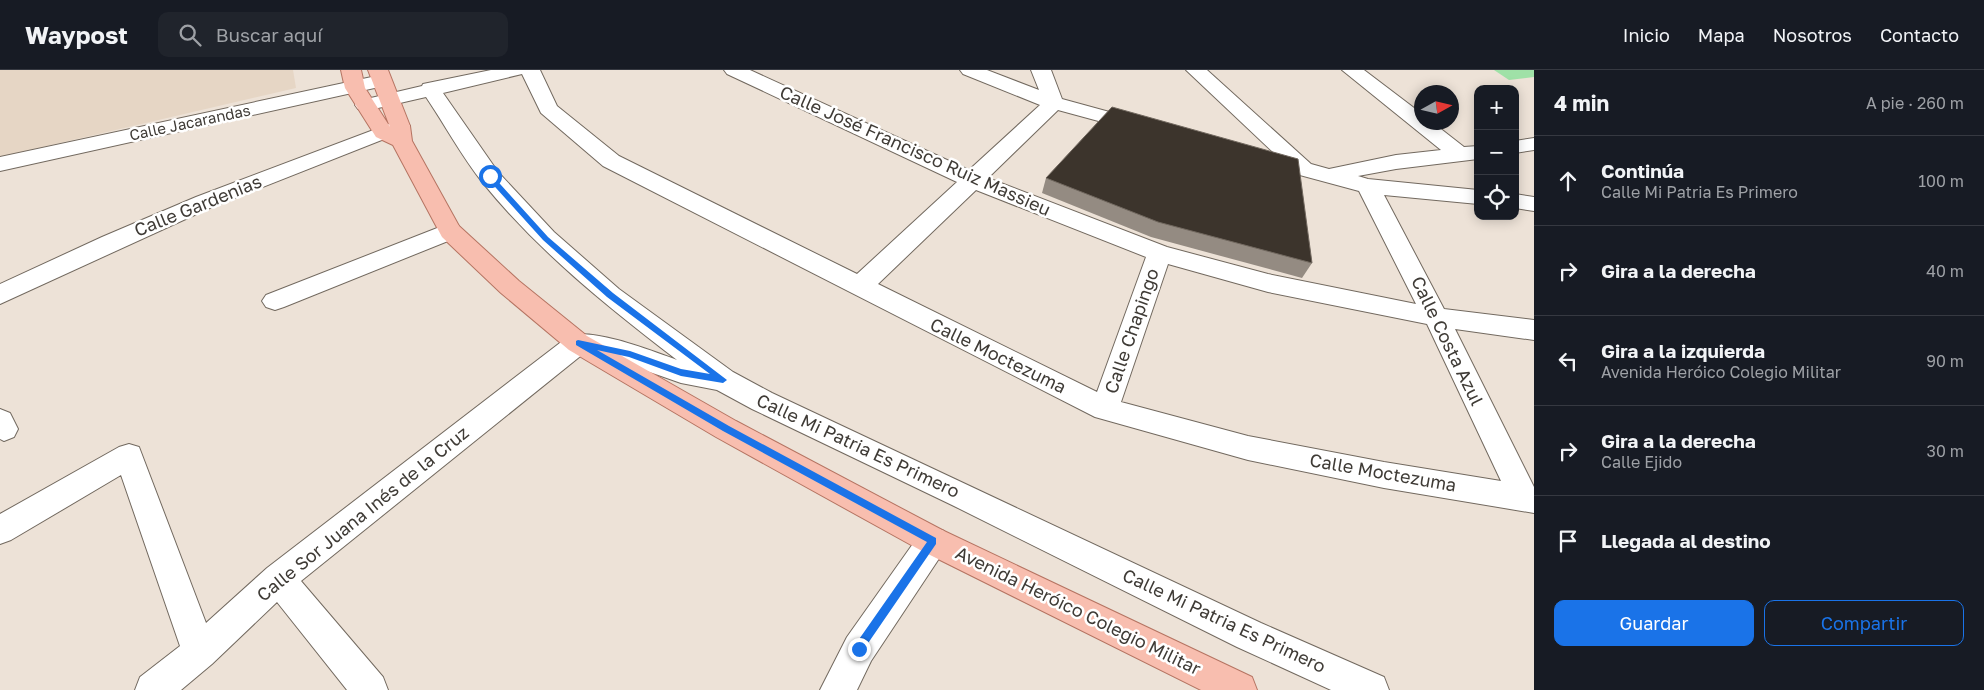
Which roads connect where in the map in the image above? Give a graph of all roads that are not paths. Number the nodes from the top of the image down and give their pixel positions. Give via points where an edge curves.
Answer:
1 (516, 70) edge
2 (530, 70) edge
3 (734, 70) edge
4 (970, 70) edge
5 (1041, 70) edge
6 (1196, 70) edge
7 (1352, 70) edge
8 (382, 83) edge
9 (357, 88) edge
10 (430, 88) junction
11 (1054, 103) junction
12 (1160, 131) edge
13 (395, 133) junction
14 (1534, 144) edge
15 (1519, 146) edge
16 (1468, 153) edge
17 (1247, 154) edge
18 (0, 164) edge
19 (1305, 170) junction
20 (1330, 175) junction
21 (972, 180) junction
22 (1368, 186) junction
23 (1474, 197) edge
24 (1519, 202) edge
25 (1534, 204) edge
26 (450, 231) junction
27 (1159, 253) junction
28 (859, 287) junction
29 (3, 289) edge
30 (275, 301) dead end
31 (1436, 317) junction
32 (1534, 330) edge
33 (578, 343) junction
34 (723, 380) junction
35 (1105, 409) junction
36 (1529, 499) edge
37 (0, 530) edge
38 (933, 541) junction
39 (278, 579) junction
40 (200, 652) junction
41 (153, 690) edge
42 (370, 690) edge
43 (838, 690) edge
44 (1239, 690) edge
45 (1371, 690) edge

1 - 10 street, Calle Jacarandas
2 - 28 street, Calle Moctezuma via 548,109 611,161
3 - 21 street, Calle José Francisco Ruiz Massieu
4 - 11 street
5 - 11 street
6 - 19 street
7 - 16 street
8 - 9 street, Calle Jacarandas
8 - 10 street, Calle Jacarandas
8 - 13 main road, Avenida Heróico Colegio Militar
9 - 13 main road, Avenida Heróico Colegio Militar
9 - 18 street, Calle Jacarandas
10 - 34 street, Calle Mi Patria Es Primero via 490,176 546,238 610,295
11 - 12 street
11 - 21 street
13 - 26 main road, Avenida Heróico Colegio Militar
13 - 29 street, Calle Gardenias via 196,206
14 - 15 street
16 - 20 street
17 - 19 street
19 - 20 street
20 - 22 street
21 - 27 street, Calle José Francisco Ruiz Massieu
21 - 28 street
22 - 23 street
22 - 31 street, Calle Costa Azul
24 - 25 street
26 - 30 street
26 - 33 main road, Avenida Heróico Colegio Militar via 510,287
27 - 31 street, Calle José Francisco Ruiz Massieu via 1268,283
27 - 35 street, Calle Chapingo
28 - 35 street, Calle Moctezuma
31 - 32 street, Calle José Francisco Ruiz Massieu
31 - 36 street, Calle Costa Azul
33 - 34 street via 630,354 681,372
33 - 38 main road, Avenida Heróico Colegio Militar via 726,429
33 - 39 street, Calle Sor Juana Inés de la Cruz
34 - 45 street, Calle Mi Patria Es Primero via 1249,635
35 - 36 street, Calle Moctezuma via 1248,448
37 - 40 street via 129,456
38 - 43 street via 859,649
38 - 44 main road, Avenida Heróico Colegio Militar
39 - 40 street, Calle Sor Juana Inés de la Cruz
39 - 42 street
40 - 41 street, Calle Sor Juana Inés de la Cruz

